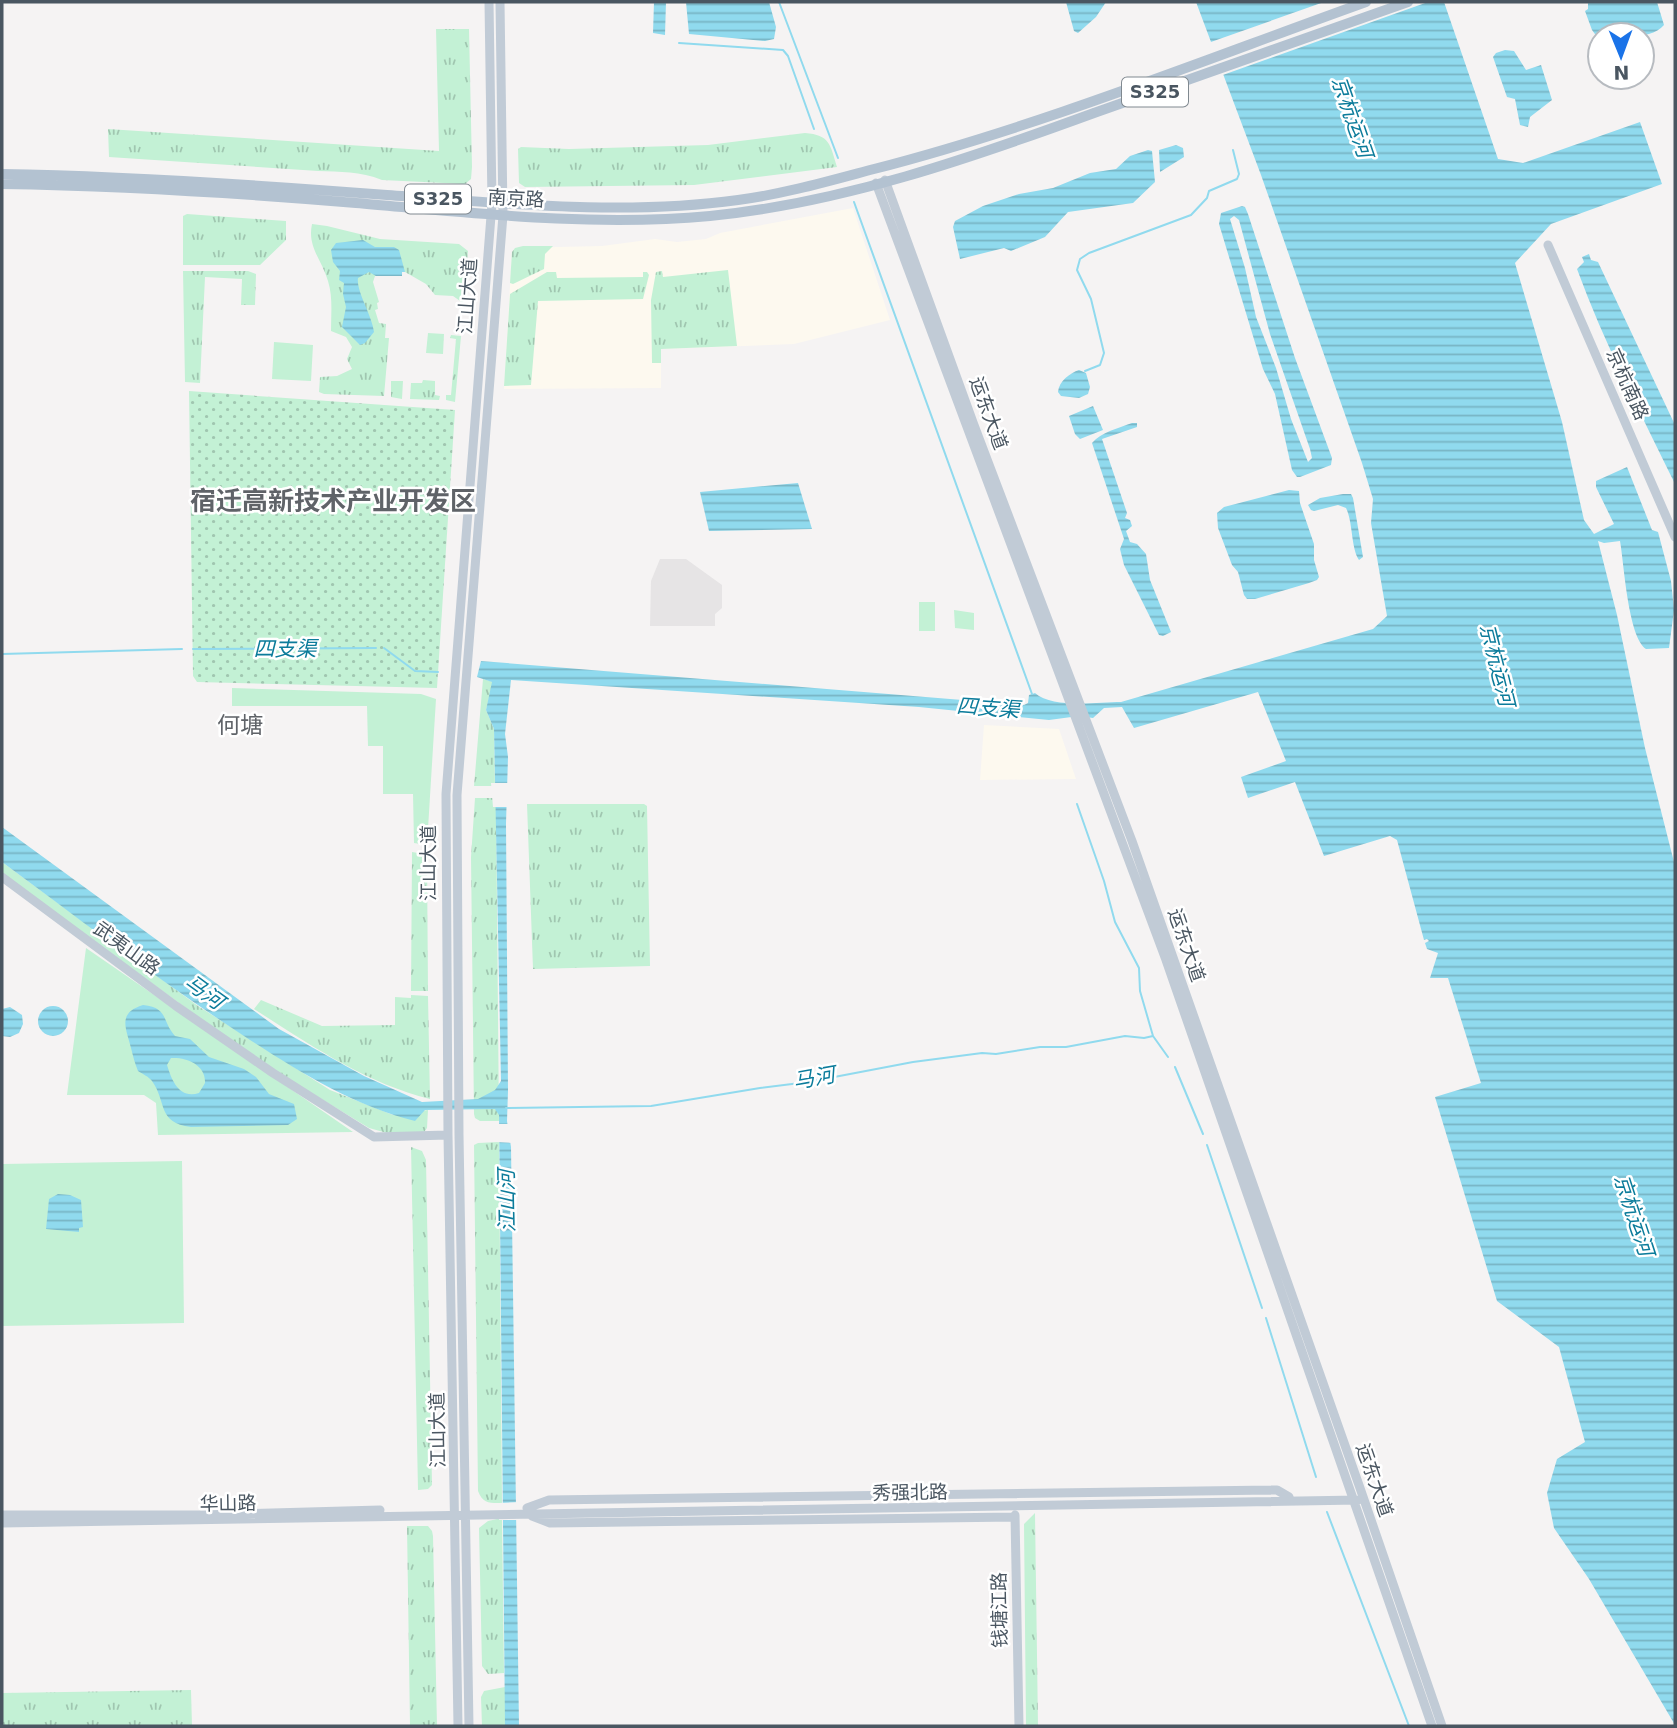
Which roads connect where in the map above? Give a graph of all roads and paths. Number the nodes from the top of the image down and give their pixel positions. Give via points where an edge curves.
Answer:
1 (489, 2) edge
2 (500, 2) edge
3 (1366, 2) edge
4 (1408, 2) edge
5 (2, 174) edge
6 (881, 182) junction
7 (2, 184) edge
8 (492, 202) junction
9 (503, 204) junction
10 (491, 215) junction
11 (503, 215) junction
12 (1548, 245) dead end
13 (1675, 537) edge
14 (2, 877) edge
15 (448, 1135) junction
16 (1358, 1497) junction
17 (1015, 1505) junction
18 (526, 1511) junction
19 (461, 1512) junction
20 (2, 1516) edge
21 (2, 1523) edge
22 (458, 1726) edge
23 (469, 1726) edge
24 (1019, 1726) edge
25 (1432, 1726) edge
26 (1441, 1726) edge

1 - 8 main road, 江山大道
2 - 9 main road, 江山大道
3 - 9 main road, 南京路 / S325 via 993,135 791,191 707,204
4 - 6 main road, 南京路 / S325 via 1002,146
5 - 8 main road, 南京路 / S325 via 188,181
6 - 11 main road, 南京路 / S325 via 794,203 706,216
6 - 16 main road, 运东大道 via 1166,936
7 - 10 main road, 南京路 / S325 via 180,191
8 - 9 main road, 南京路 / S325
8 - 10 main road, 江山大道
9 - 11 main road, 江山大道
10 - 11 main road, 南京路 / S325
10 - 15 main road, 江山大道 via 446,794
11 - 19 main road, 江山大道 via 457,795
12 - 13 main road, 京杭南路
14 - 15 main road, 武夷山路 via 273,1073 374,1136
15 - 19 main road, 江山大道
16 - 17 main road, 秀强北路
16 - 17 main road, 秀强北路
16 - 25 main road, 运东大道
16 - 26 main road, 运东大道
17 - 18 main road, 秀强北路
17 - 18 main road via 550,1523
17 - 24 main road, 钱塘江路
18 - 19 main road, 秀强北路
19 - 20 main road, 华山路
19 - 21 main road, 华山路
19 - 22 main road, 江山大道
19 - 23 main road, 江山大道

